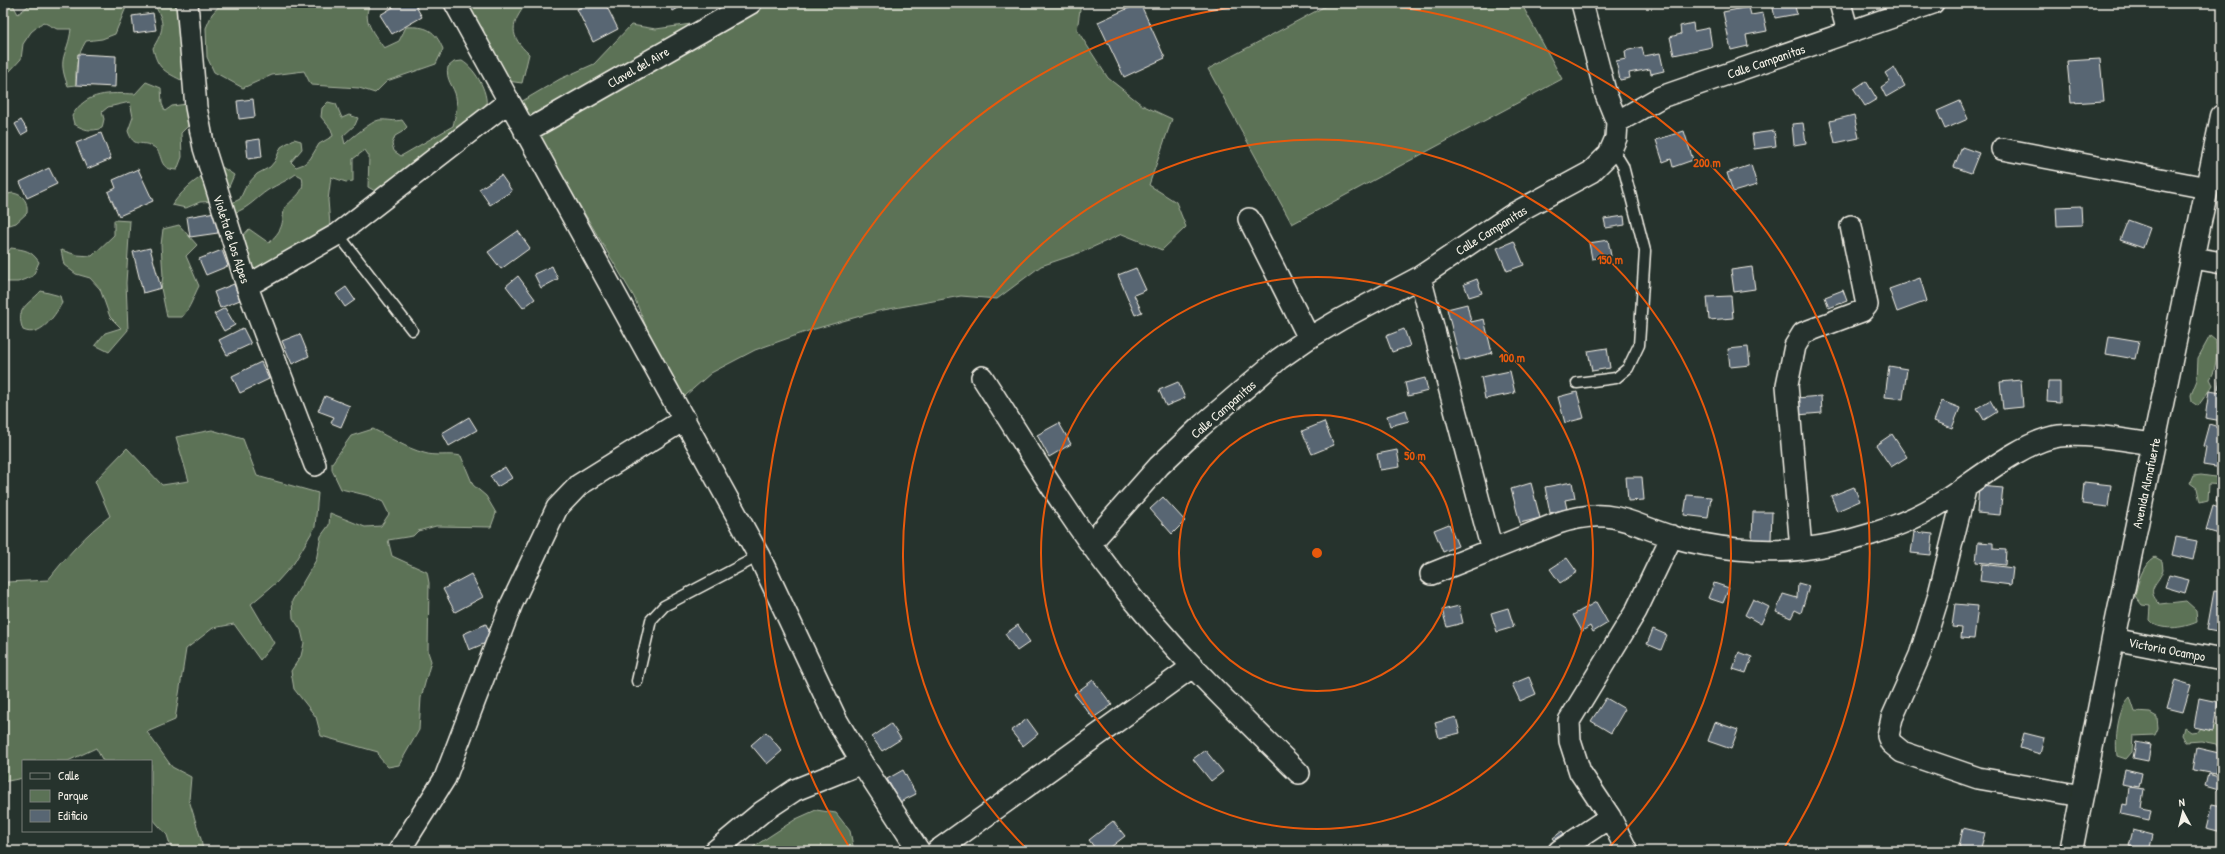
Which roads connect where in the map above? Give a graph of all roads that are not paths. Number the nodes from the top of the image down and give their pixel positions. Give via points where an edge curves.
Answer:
1 (187, 3) edge
2 (455, 3) edge
3 (751, 3) edge
4 (1582, 3) edge
5 (1840, 3) edge
6 (1933, 3) edge
7 (1848, 32) junction
8 (508, 102) junction
9 (2222, 116) edge
10 (1617, 122) junction
11 (525, 132) junction
12 (1612, 148) junction
13 (2002, 149) dead end
14 (2207, 188) junction
15 (1249, 219) dead end
16 (1851, 226) dead end
17 (338, 234) junction
18 (2194, 258) junction
19 (2222, 263) edge
20 (1420, 277) junction
21 (248, 286) junction
22 (412, 330) dead end
23 (1309, 338) junction
24 (982, 377) dead end
25 (1577, 383) dead end
26 (685, 419) junction
27 (2154, 444) junction
28 (315, 466) dead end
29 (1966, 486) junction
30 (1672, 536) junction
31 (1091, 543) junction
32 (1801, 549) junction
33 (1492, 550) junction
34 (759, 556) junction
35 (1431, 574) dead end
36 (2113, 639) junction
37 (2222, 660) edge
38 (1192, 667) junction
39 (637, 681) dead end
40 (862, 763) junction
41 (1299, 773) dead end
42 (2082, 796) junction
43 (1610, 817) junction
44 (399, 851) edge
45 (715, 851) edge
46 (919, 851) edge
47 (937, 851) edge
48 (1559, 851) edge
49 (1627, 851) edge
50 (2071, 851) edge

1 - 21 street, Violeta de los Alpes via 196,108 204,148
2 - 8 street
3 - 11 street, Clavel del Aire
4 - 10 street via 1606,95
5 - 7 street
6 - 7 street, Calle Campanitas
7 - 10 street, Calle Campanitas via 1661,97
8 - 11 street
8 - 17 street
9 - 14 street, Avenida Almafuerte
10 - 12 street, Calle Campanitas via 1616,138
11 - 26 street
12 - 20 street, Calle Campanitas via 1591,172 1515,213
12 - 25 lane via 1623,166 1645,251 1639,345 1628,368 1616,378
13 - 14 street
14 - 18 street, Avenida Almafuerte
15 - 23 street
16 - 32 street via 1867,304 1862,311 1802,333 1786,385
17 - 21 street
17 - 22 lane
18 - 19 street
18 - 27 street, Avenida Almafuerte
20 - 23 street, Calle Campanitas
20 - 33 street
21 - 28 street, Violeta de los Alpes
23 - 31 street, Calle Campanitas via 1280,359 1195,432 1159,466
24 - 31 street via 1055,492
26 - 34 street
26 - 44 street via 579,485 557,508 512,602 445,778
27 - 29 street via 2091,436 2058,436 2029,447
27 - 36 street, Avenida Almafuerte
29 - 32 street via 1935,507 1885,529 1844,541
29 - 42 street via 1938,598 1920,655 1892,718 1888,736 1891,743 1902,752 1978,778
30 - 32 street via 1706,545 1770,551
30 - 33 street via 1631,521 1600,514 1558,523
30 - 43 street via 1636,611 1569,721 1570,741 1580,772
31 - 38 street via 1116,579
33 - 35 street
34 - 39 lane via 664,606 651,620
34 - 40 street via 836,719
36 - 37 street, Victoria Ocampo
36 - 42 street, Avenida Almafuerte
38 - 41 street
38 - 47 street
40 - 45 street via 795,790 762,812
40 - 46 street
42 - 50 street, Avenida Almafuerte
43 - 48 street
43 - 49 street

